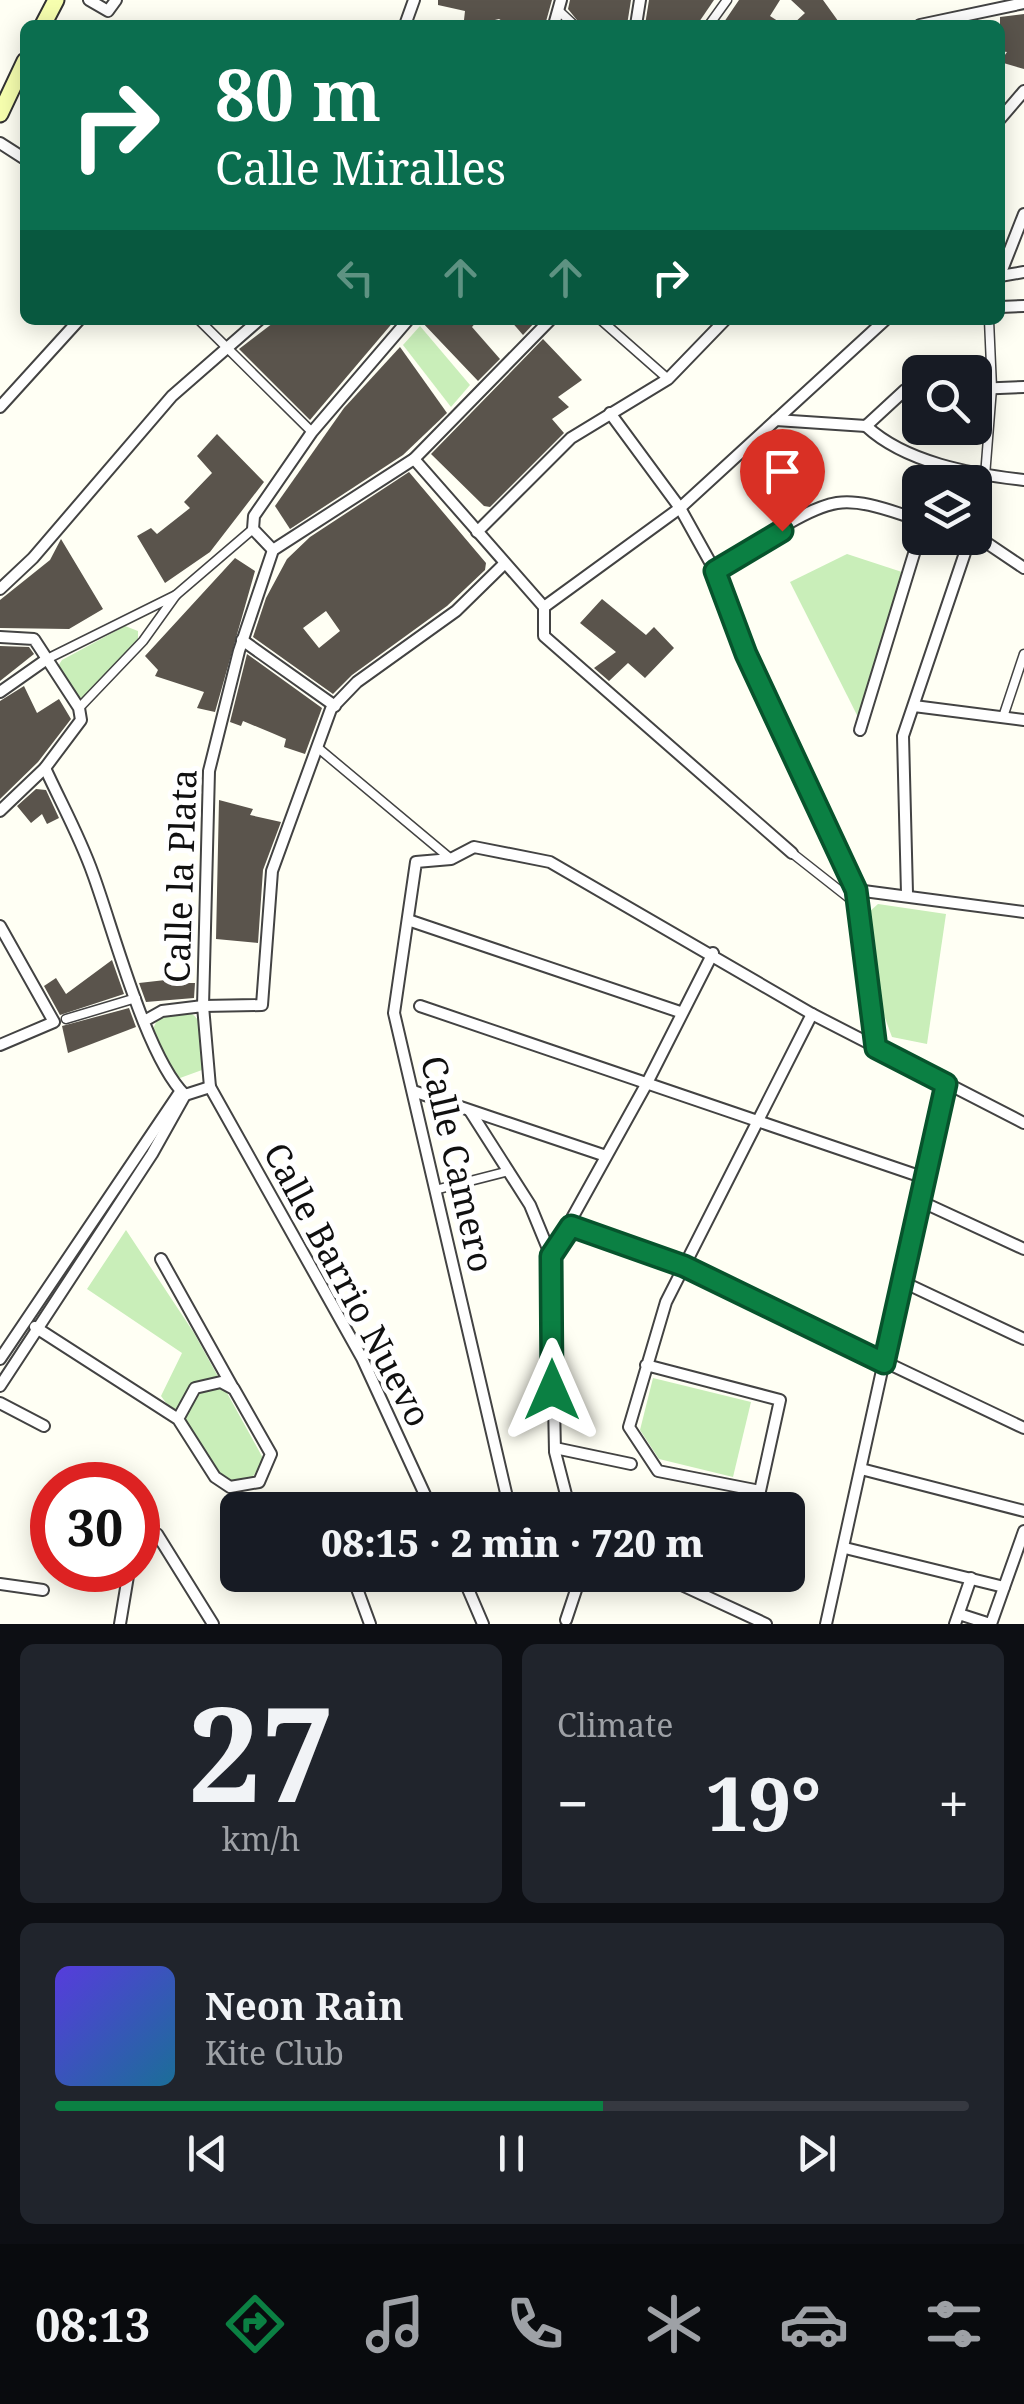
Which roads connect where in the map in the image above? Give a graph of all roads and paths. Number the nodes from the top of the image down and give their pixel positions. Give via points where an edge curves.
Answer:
1 (89, 0) edge
2 (116, 0) edge
3 (727, 0) edge
4 (1024, 2) edge
5 (712, 20) edge
6 (943, 20) edge
7 (20, 72) edge
8 (1024, 91) edge
9 (0, 114) edge
10 (1005, 114) edge
11 (1024, 214) edge
12 (1005, 263) edge
13 (75, 325) edge
14 (204, 325) edge
15 (253, 325) edge
16 (404, 325) edge
17 (545, 325) edge
18 (607, 325) edge
19 (721, 325) edge
20 (880, 325) edge
21 (988, 325) edge
22 (227, 347) junction
23 (990, 355) edge
24 (668, 379) junction
25 (1024, 387) edge
26 (992, 388) edge
27 (902, 393) edge
28 (0, 408) edge
29 (610, 413) junction
30 (776, 420) junction
31 (866, 426) junction
32 (312, 432) junction
33 (414, 459) junction
34 (948, 465) edge
35 (992, 477) edge
36 (1024, 480) edge
37 (680, 508) junction
38 (902, 515) edge
39 (252, 529) junction
40 (477, 532) junction
41 (992, 548) edge
42 (273, 550) junction
43 (914, 555) edge
44 (966, 555) edge
45 (504, 564) junction
46 (1024, 568) edge
47 (715, 571) junction
48 (0, 589) edge
49 (176, 595) junction
50 (544, 606) junction
51 (0, 637) edge
52 (242, 640) junction
53 (1024, 654) edge
54 (47, 659) junction
55 (0, 692) edge
56 (335, 706) junction
57 (914, 706) junction
58 (79, 708) junction
59 (1003, 717) junction
60 (1024, 720) edge
61 (860, 730) dead end
62 (317, 747) junction
63 (45, 768) junction
64 (0, 811) edge
65 (792, 853) joint
66 (451, 859) junction
67 (856, 890) junction
68 (907, 893) junction
69 (858, 905) junction
70 (1024, 912) edge
71 (408, 920) junction
72 (0, 926) edge
73 (713, 953) junction
74 (136, 998) junction
75 (203, 1006) junction
76 (420, 1006) dead end
77 (680, 1012) junction
78 (812, 1014) junction
79 (146, 1020) junction
80 (60, 1021) junction
81 (0, 1045) edge
82 (876, 1048) junction
83 (648, 1083) junction
84 (946, 1084) junction
85 (210, 1086) junction
86 (412, 1090) junction
87 (182, 1093) junction
88 (470, 1111) junction
89 (1024, 1123) edge
90 (758, 1124) junction
91 (606, 1156) junction
92 (509, 1171) junction
93 (925, 1178) junction
94 (435, 1190) junction
95 (920, 1201) junction
96 (571, 1226) junction
97 (1024, 1249) edge
98 (551, 1256) junction
99 (160, 1259) dead end
100 (684, 1266) junction
101 (902, 1282) junction
102 (35, 1327) junction
103 (1024, 1339) edge
104 (0, 1359) edge
105 (884, 1363) junction
106 (646, 1365) junction
107 (0, 1386) edge
108 (234, 1388) junction
109 (0, 1403) edge
110 (178, 1419) junction
111 (44, 1426) dead end
112 (1024, 1428) edge
113 (554, 1448) junction
114 (631, 1464) dead end
115 (860, 1469) junction
116 (424, 1492) edge
117 (506, 1492) edge
118 (565, 1492) edge
119 (1024, 1511) edge
120 (1024, 1531) edge
121 (160, 1539) edge
122 (845, 1548) junction
123 (971, 1578) junction
124 (0, 1584) edge
125 (1004, 1587) junction
126 (30, 1588) edge
127 (125, 1592) edge
128 (358, 1592) edge
129 (469, 1592) edge
130 (575, 1592) edge
131 (697, 1592) edge
132 (957, 1619) edge
133 (566, 1620) dead end
134 (120, 1624) edge
135 (213, 1624) edge
136 (370, 1624) edge
137 (483, 1624) edge
138 (766, 1624) edge
139 (826, 1624) edge
140 (990, 1624) edge

1 - 2 street via 108,11
3 - 5 street
4 - 6 street
7 - 9 main road
8 - 10 street
11 - 12 street
13 - 28 street
14 - 22 street
15 - 22 street
16 - 32 street
17 - 33 street
18 - 24 street
19 - 24 street
20 - 30 street
21 - 23 street
22 - 32 street
22 - 48 street via 172,396
24 - 29 street
25 - 26 street
27 - 31 street
29 - 37 street
29 - 40 street via 540,465
30 - 31 street
30 - 37 street
31 - 34 street via 889,447
32 - 39 street via 254,516
33 - 40 street
33 - 42 street
35 - 36 street
37 - 47 street
37 - 50 street
38 - 47 street via 838,503
39 - 42 street
39 - 49 street
40 - 45 street
41 - 46 street
42 - 52 street, Calle la Plata
43 - 61 street
44 - 57 street
45 - 50 street
45 - 56 street via 456,611 357,682
47 - 67 street via 746,654
49 - 54 street
49 - 58 street
50 - 65 street via 544,636
51 - 54 street via 34,638
52 - 56 street
52 - 75 street, Calle la Plata via 208,772
53 - 59 street
54 - 55 street
54 - 58 street
56 - 62 street
57 - 59 street
57 - 68 street via 903,736
58 - 63 street via 82,720
59 - 60 street
62 - 66 street
62 - 75 street via 272,871 262,1006
63 - 64 street
63 - 74 street via 91,868
65 - 69 street
66 - 71 street, Calle Camero via 416,862
66 - 73 street via 474,847 550,862
67 - 68 street
67 - 69 street
68 - 70 street
69 - 82 street
71 - 77 street
71 - 86 street, Calle Camero via 394,1014
72 - 80 street
73 - 77 street
73 - 78 street
74 - 79 street
74 - 80 street
75 - 79 street
75 - 85 street, Calle la Plata
76 - 83 street
77 - 83 street
78 - 82 street
78 - 90 street
79 - 87 street
80 - 81 street
82 - 84 street
83 - 90 street
83 - 91 street
84 - 89 street
84 - 93 street
85 - 87 street
85 - 116 street, Calle Barrio Nuevo via 362,1358
86 - 88 street
86 - 94 street, Calle Camero
87 - 102 street via 152,1154
87 - 104 street
88 - 91 street
88 - 92 street
90 - 93 street
90 - 100 street
91 - 96 street
92 - 94 street
92 - 98 street
93 - 95 street
94 - 117 street, Calle Camero
95 - 97 street
95 - 101 street
96 - 98 street
96 - 100 street
98 - 113 street
99 - 108 street
100 - 105 street
100 - 106 street
101 - 103 street
101 - 105 street
102 - 107 street
102 - 110 street
105 - 112 street
105 - 115 street
106 - 106 street via 629,1427 658,1470 760,1491 780,1400
108 - 110 street via 221,1382 194,1388
108 - 110 street via 271,1454 259,1482 230,1487 215,1477
109 - 111 street
113 - 114 street
113 - 118 street
115 - 119 street
115 - 122 street
120 - 125 street
121 - 135 street
122 - 123 street
122 - 139 street
123 - 125 street
123 - 132 street
124 - 126 street
125 - 140 street
127 - 134 street
128 - 136 street
129 - 137 street
130 - 133 street
131 - 138 street
132 - 140 street

